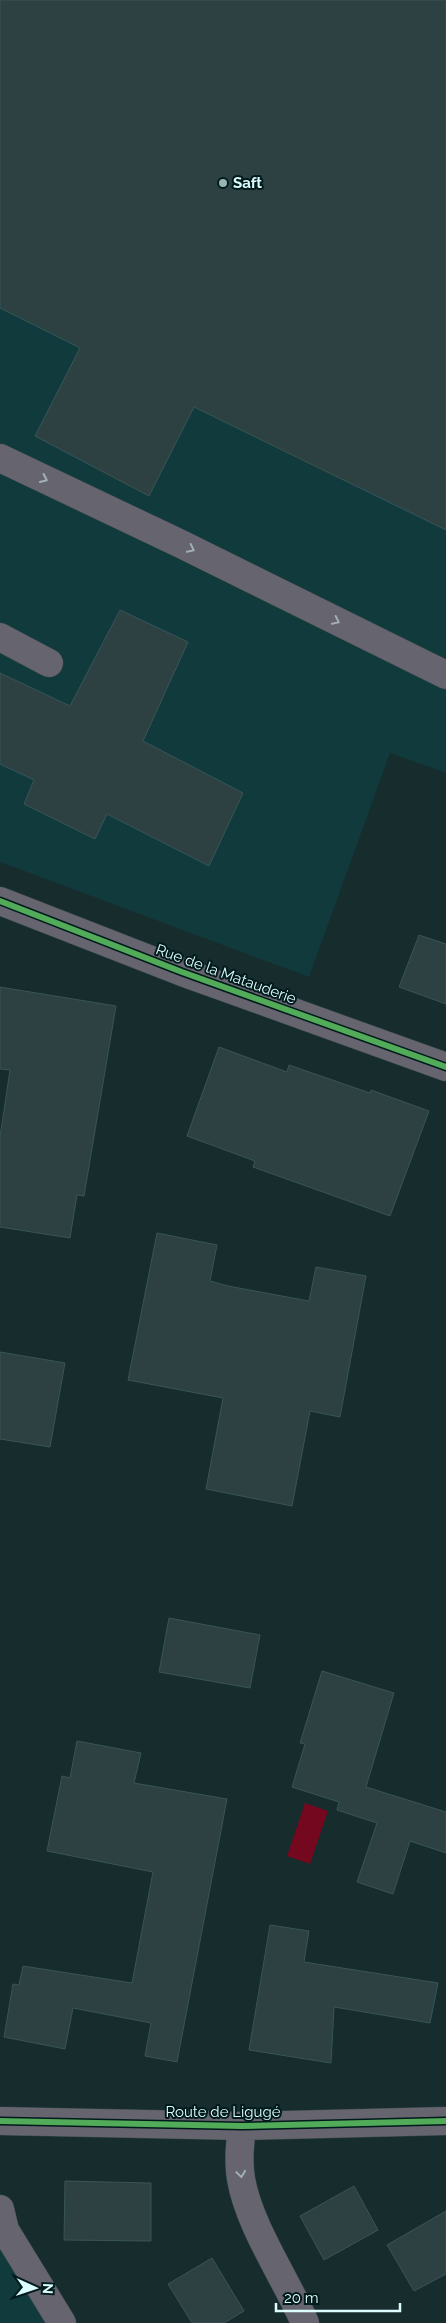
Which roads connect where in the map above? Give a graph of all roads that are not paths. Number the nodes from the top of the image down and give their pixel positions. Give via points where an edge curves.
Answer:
1 (0, 458) edge
2 (0, 638) edge
3 (49, 662) dead end
4 (446, 675) edge
5 (0, 901) edge
6 (446, 1067) edge
7 (0, 2121) edge
8 (446, 2121) edge
9 (242, 2126) junction
10 (0, 2209) edge
11 (62, 2323) edge
12 (305, 2323) edge

1 -> 4 street
2 - 3 street
5 - 6 street, Rue de la Matauderie via 182,972
7 - 9 street, Route de Ligugé
8 - 9 street, Route de Ligugé
9 -> 12 street via 239,2153 244,2192
10 - 11 street via 5,2230

